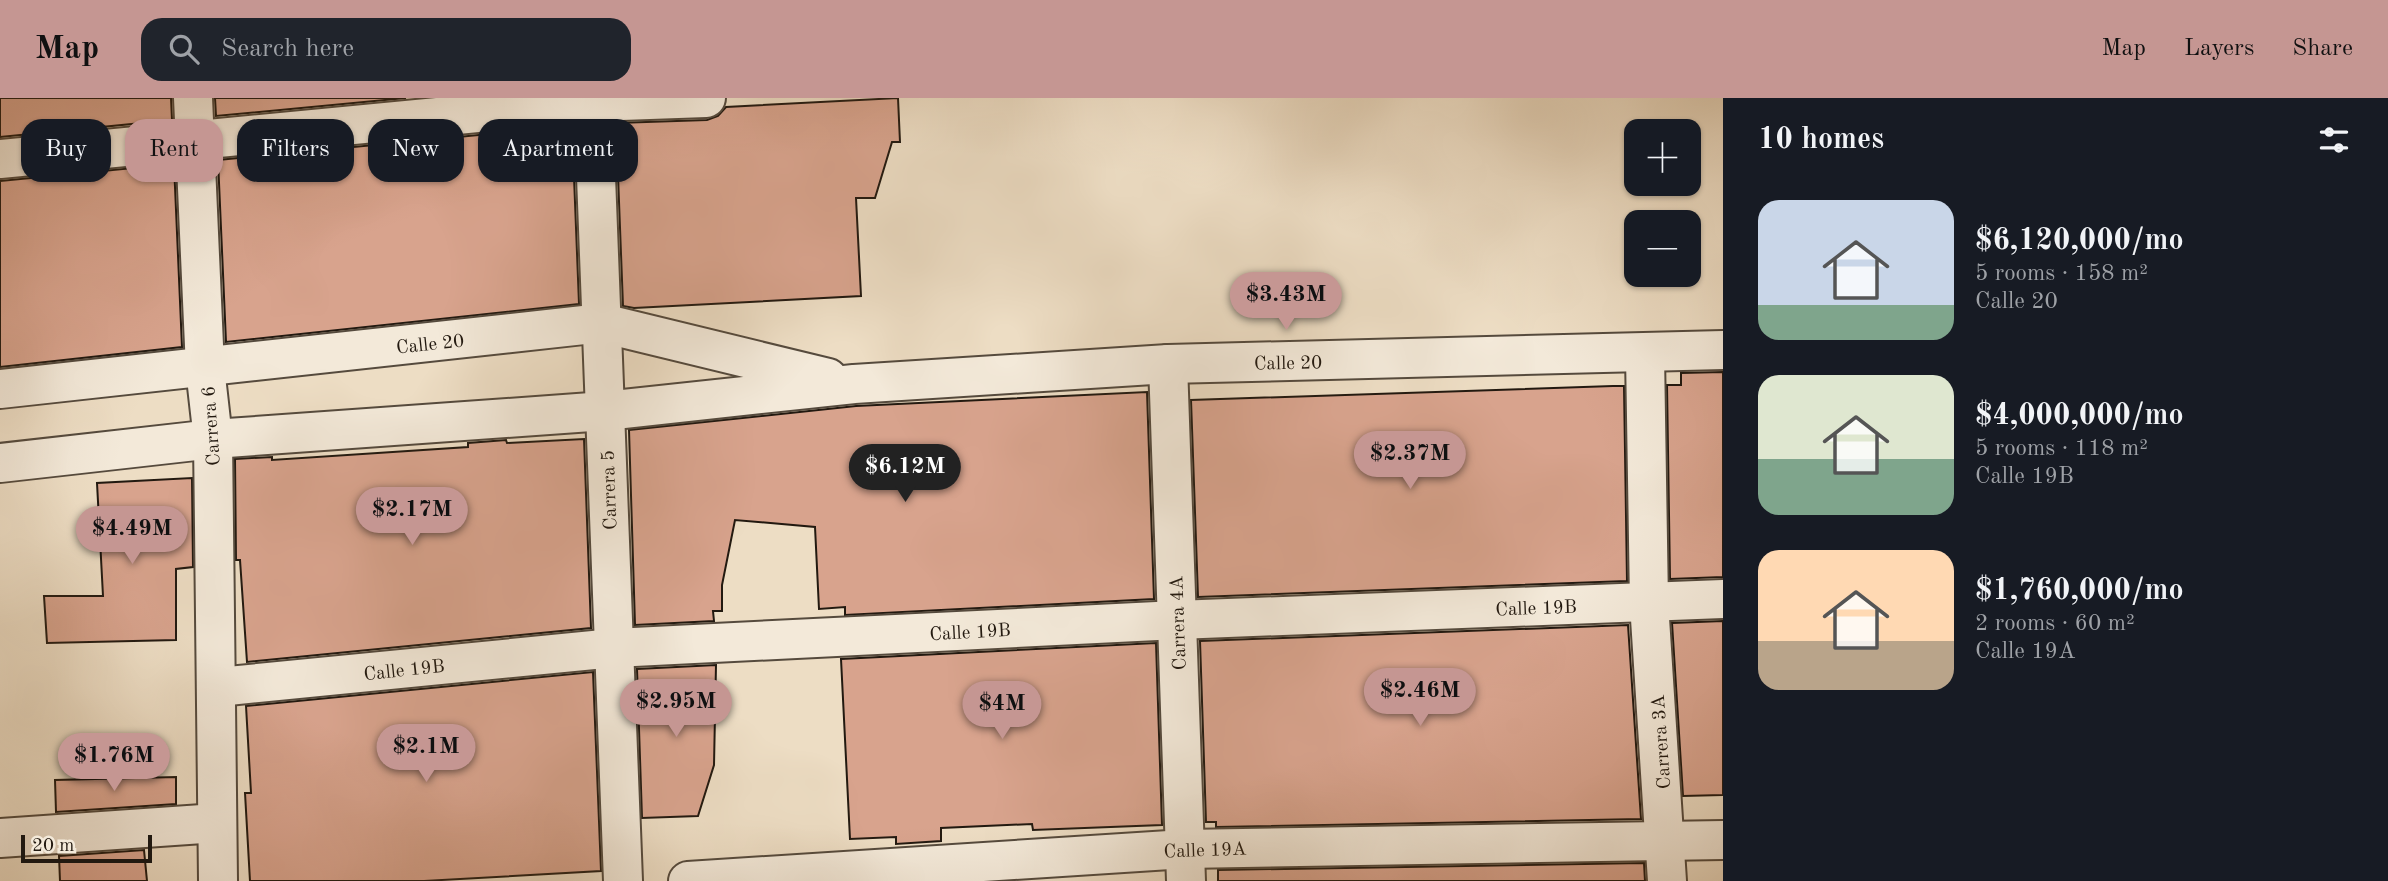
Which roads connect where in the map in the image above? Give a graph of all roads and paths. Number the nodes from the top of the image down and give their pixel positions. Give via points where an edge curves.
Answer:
1 (193, 98) edge
2 (706, 98) edge
3 (593, 100) edge
4 (193, 119) edge
5 (223, 139) edge
6 (125, 148) edge
7 (0, 159) edge
8 (194, 182) edge
9 (602, 324) junction
10 (1723, 350) edge
11 (1645, 354) junction
12 (1168, 364) junction
13 (205, 368) junction
14 (854, 384) junction
15 (0, 388) edge
16 (605, 411) junction
17 (213, 439) junction
18 (0, 463) edge
19 (1723, 599) edge
20 (1649, 603) junction
21 (1177, 620) junction
22 (614, 648) junction
23 (218, 687) junction
24 (217, 823) junction
25 (0, 838) edge
26 (1723, 840) edge
27 (1667, 842) junction
28 (1185, 865) edge
29 (218, 881) edge
30 (623, 881) edge
31 (688, 881) edge
32 (1667, 881) edge

1 - 4 street, Carrera 6
2 - 3 street
3 - 5 street
3 - 9 street, Carrera 5
6 - 7 street
8 - 13 street, Carrera 6
9 - 13 street, Calle 20
9 - 14 street, Calle 20
9 - 16 street, Carrera 5
10 - 11 street, Calle 20
11 - 12 street, Calle 20
11 - 20 street, Carrera 3A
12 - 14 street, Calle 20
12 - 21 street, Carrera 4A
13 - 15 street, Calle 20
13 - 17 street, Carrera 6
14 - 16 street, Calle 20
16 - 17 street, Calle 20
16 - 22 street, Carrera 5
17 - 18 street, Calle 20
17 - 23 street, Carrera 6
19 - 20 street, Calle 19B
20 - 21 street, Calle 19B
20 - 27 street, Carrera 3A
21 - 22 street, Calle 19B
21 - 28 street, Carrera 4A
22 - 23 street, Calle 19B
22 - 30 street, Carrera 5
23 - 24 street, Carrera 6
24 - 25 street
24 - 29 street, Carrera 6
26 - 27 street, Calle 19A
27 - 28 street, Calle 19A
27 - 32 street, Carrera 3A
28 - 31 street, Calle 19A

